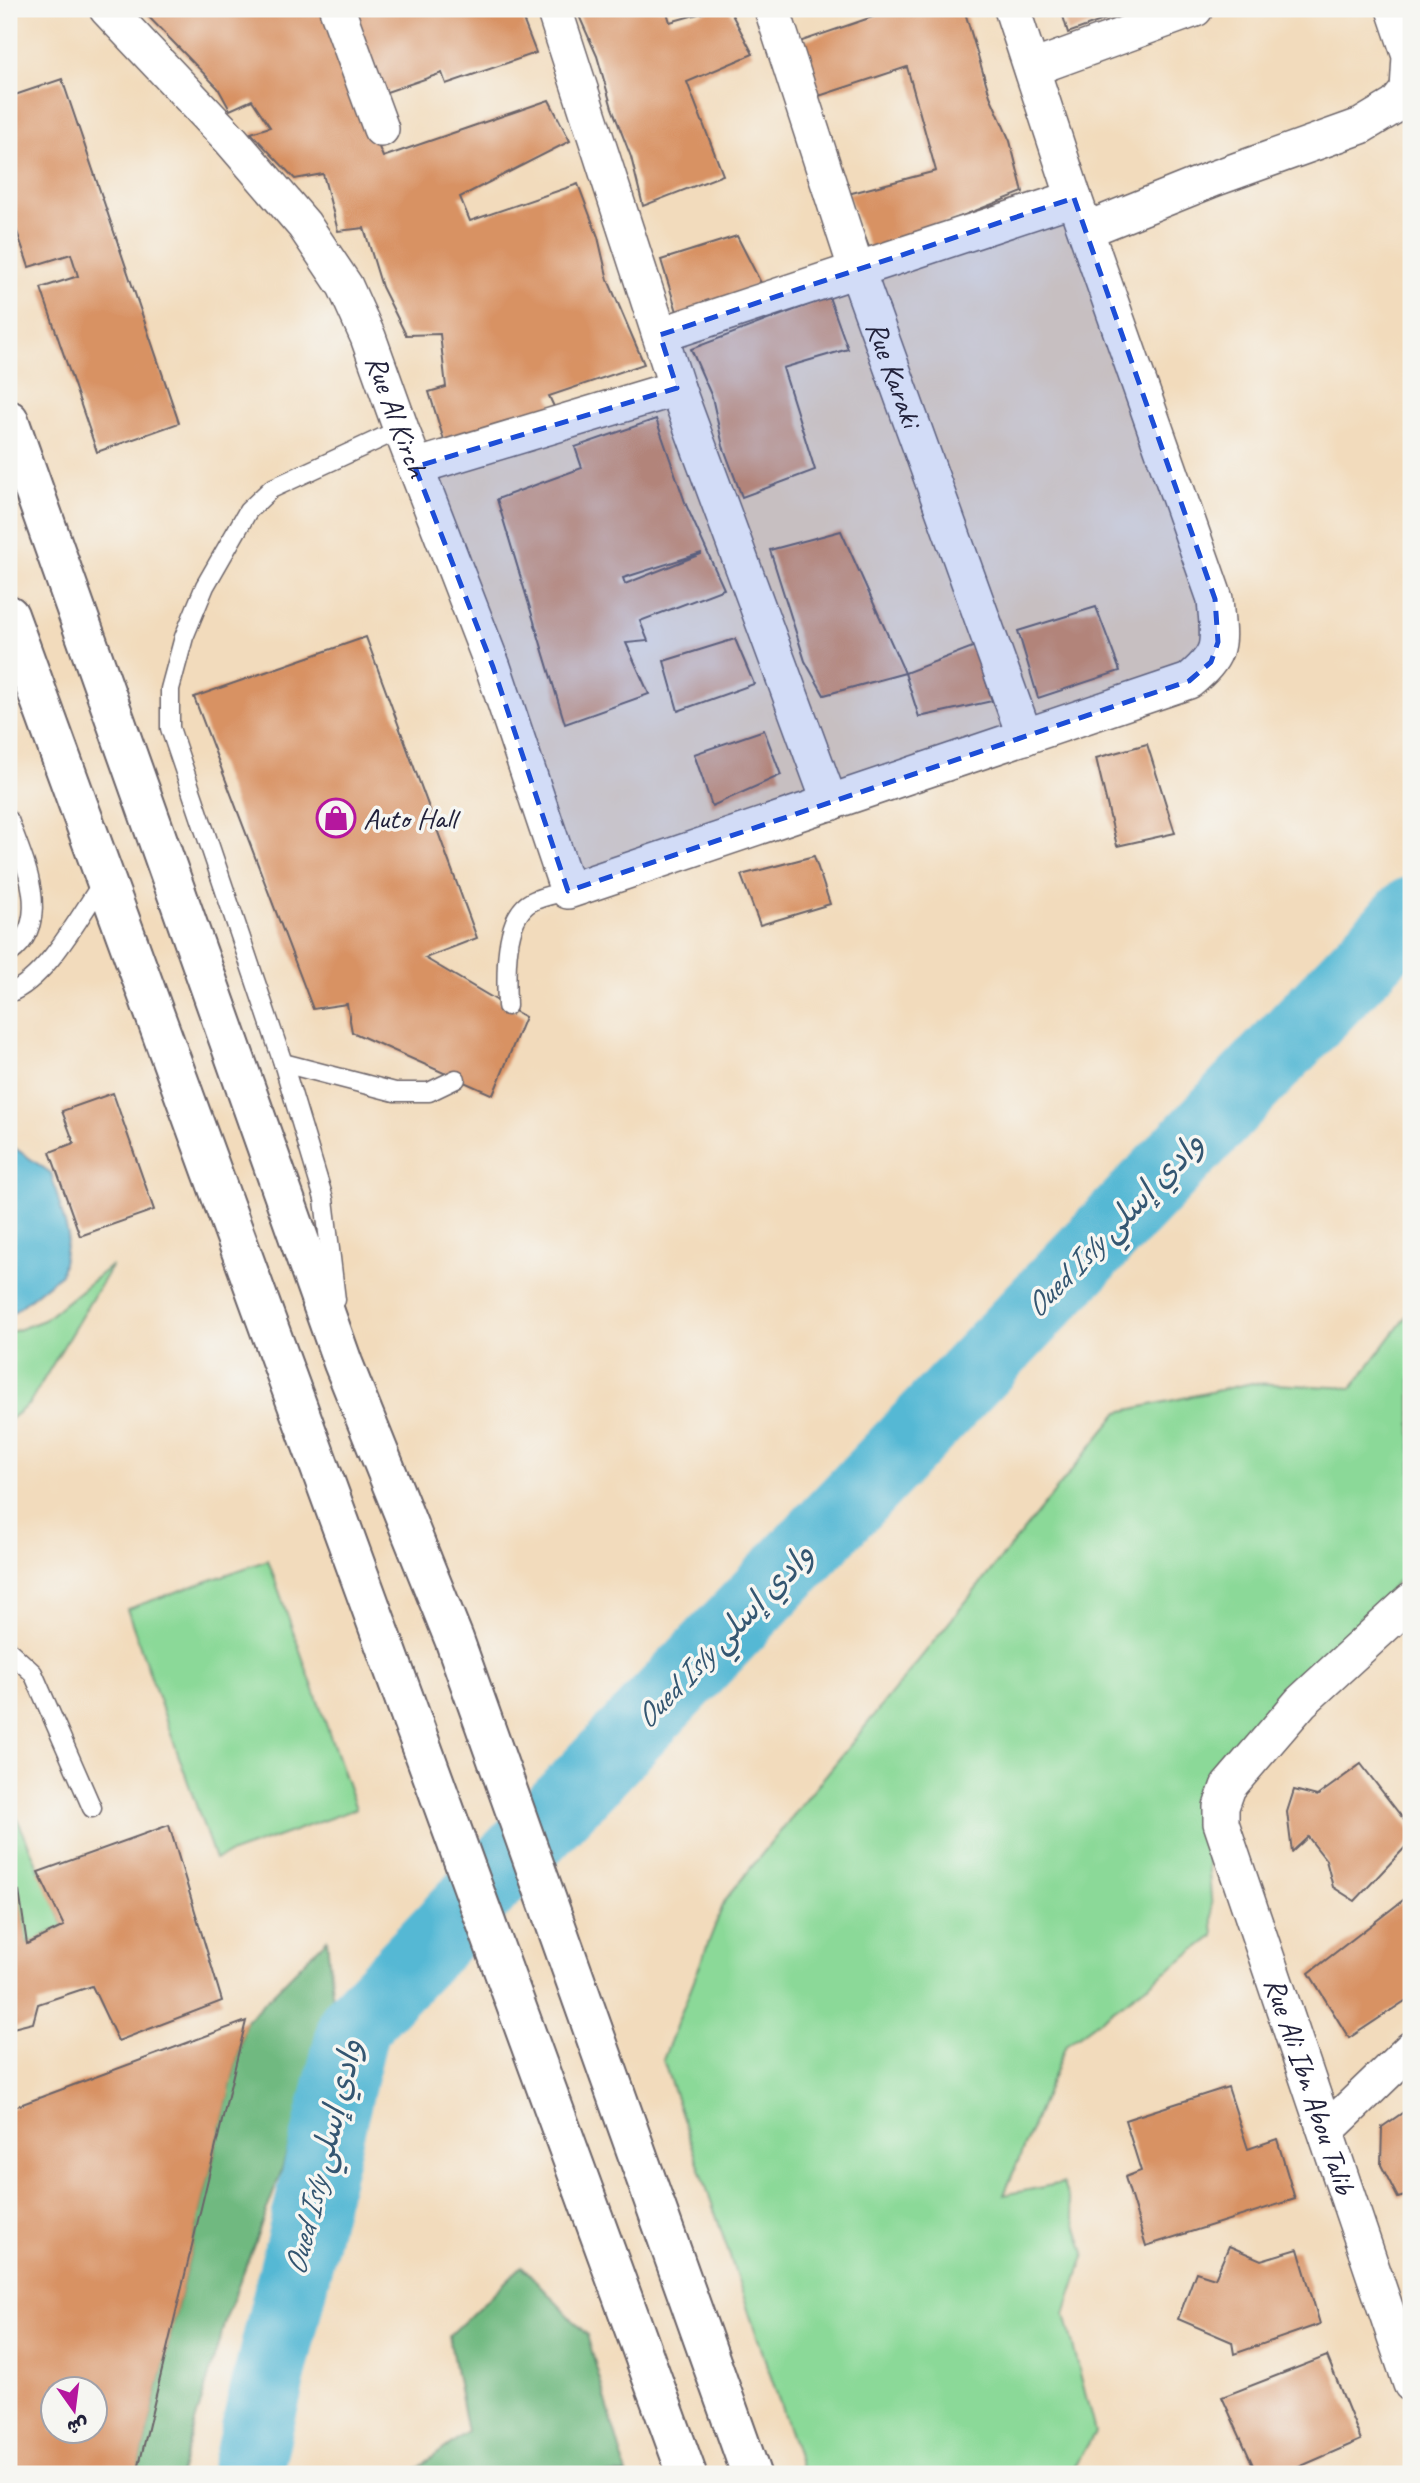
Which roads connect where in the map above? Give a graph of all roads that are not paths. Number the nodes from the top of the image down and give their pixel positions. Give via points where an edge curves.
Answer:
1 (107, 9) edge
2 (337, 9) edge
3 (554, 9) edge
4 (772, 9) edge
5 (1012, 9) edge
6 (1195, 9) edge
7 (1394, 9) edge
8 (1033, 68) junction
9 (381, 129) dead end
10 (1074, 198) junction
11 (1086, 230) junction
12 (857, 271) junction
13 (660, 335) junction
14 (677, 388) junction
15 (9, 420) edge
16 (401, 429) junction
17 (415, 467) junction
18 (9, 615) edge
19 (1025, 737) junction
20 (830, 803) junction
21 (9, 820) edge
22 (105, 879) junction
23 (568, 891) junction
24 (9, 954) edge
25 (9, 993) edge
26 (507, 1006) dead end
27 (283, 1063) junction
28 (456, 1079) dead end
29 (343, 1363) junction
30 (1411, 1601) edge
31 (9, 1651) edge
32 (92, 1808) dead end
33 (1411, 2049) edge
34 (1326, 2131) junction
35 (1411, 2384) edge
36 (687, 2474) edge
37 (751, 2474) edge

1 - 16 street, Rue Al Kirch via 304,225 351,299
2 - 9 street
3 - 13 street
4 - 12 street, Rue Karaki
5 - 8 street
6 - 8 street
7 - 11 street via 1410,56 1408,90 1396,105 1361,126
8 - 10 street
10 - 11 street
10 - 12 street
11 - 19 street via 1215,599 1218,642 1211,662 1189,681
12 - 13 street
12 - 19 street, Rue Karaki
13 - 14 street
14 - 17 street
14 - 20 street
15 - 29 main road
16 - 17 street, Rue Al Kirch
16 - 27 lane via 271,489 248,511 205,586 170,689 170,728
17 - 23 street, Rue Al Kirch via 493,667
18 - 22 main road
19 - 20 street
20 - 23 street
21 - 24 lane via 33,888 32,920
22 - 25 lane via 46,963 25,987
22 - 36 main road
23 - 26 lane via 530,902 516,918
27 - 28 lane via 395,1092 429,1091
27 - 29 lane via 324,1199
29 - 37 main road via 475,1699
30 - 34 street, Rue Ali Ibn Abou Talib via 1301,1702 1228,1787 1221,1807 1224,1840
31 - 32 lane via 33,1673
33 - 34 street
34 - 35 street, Rue Ali Ibn Abou Talib

